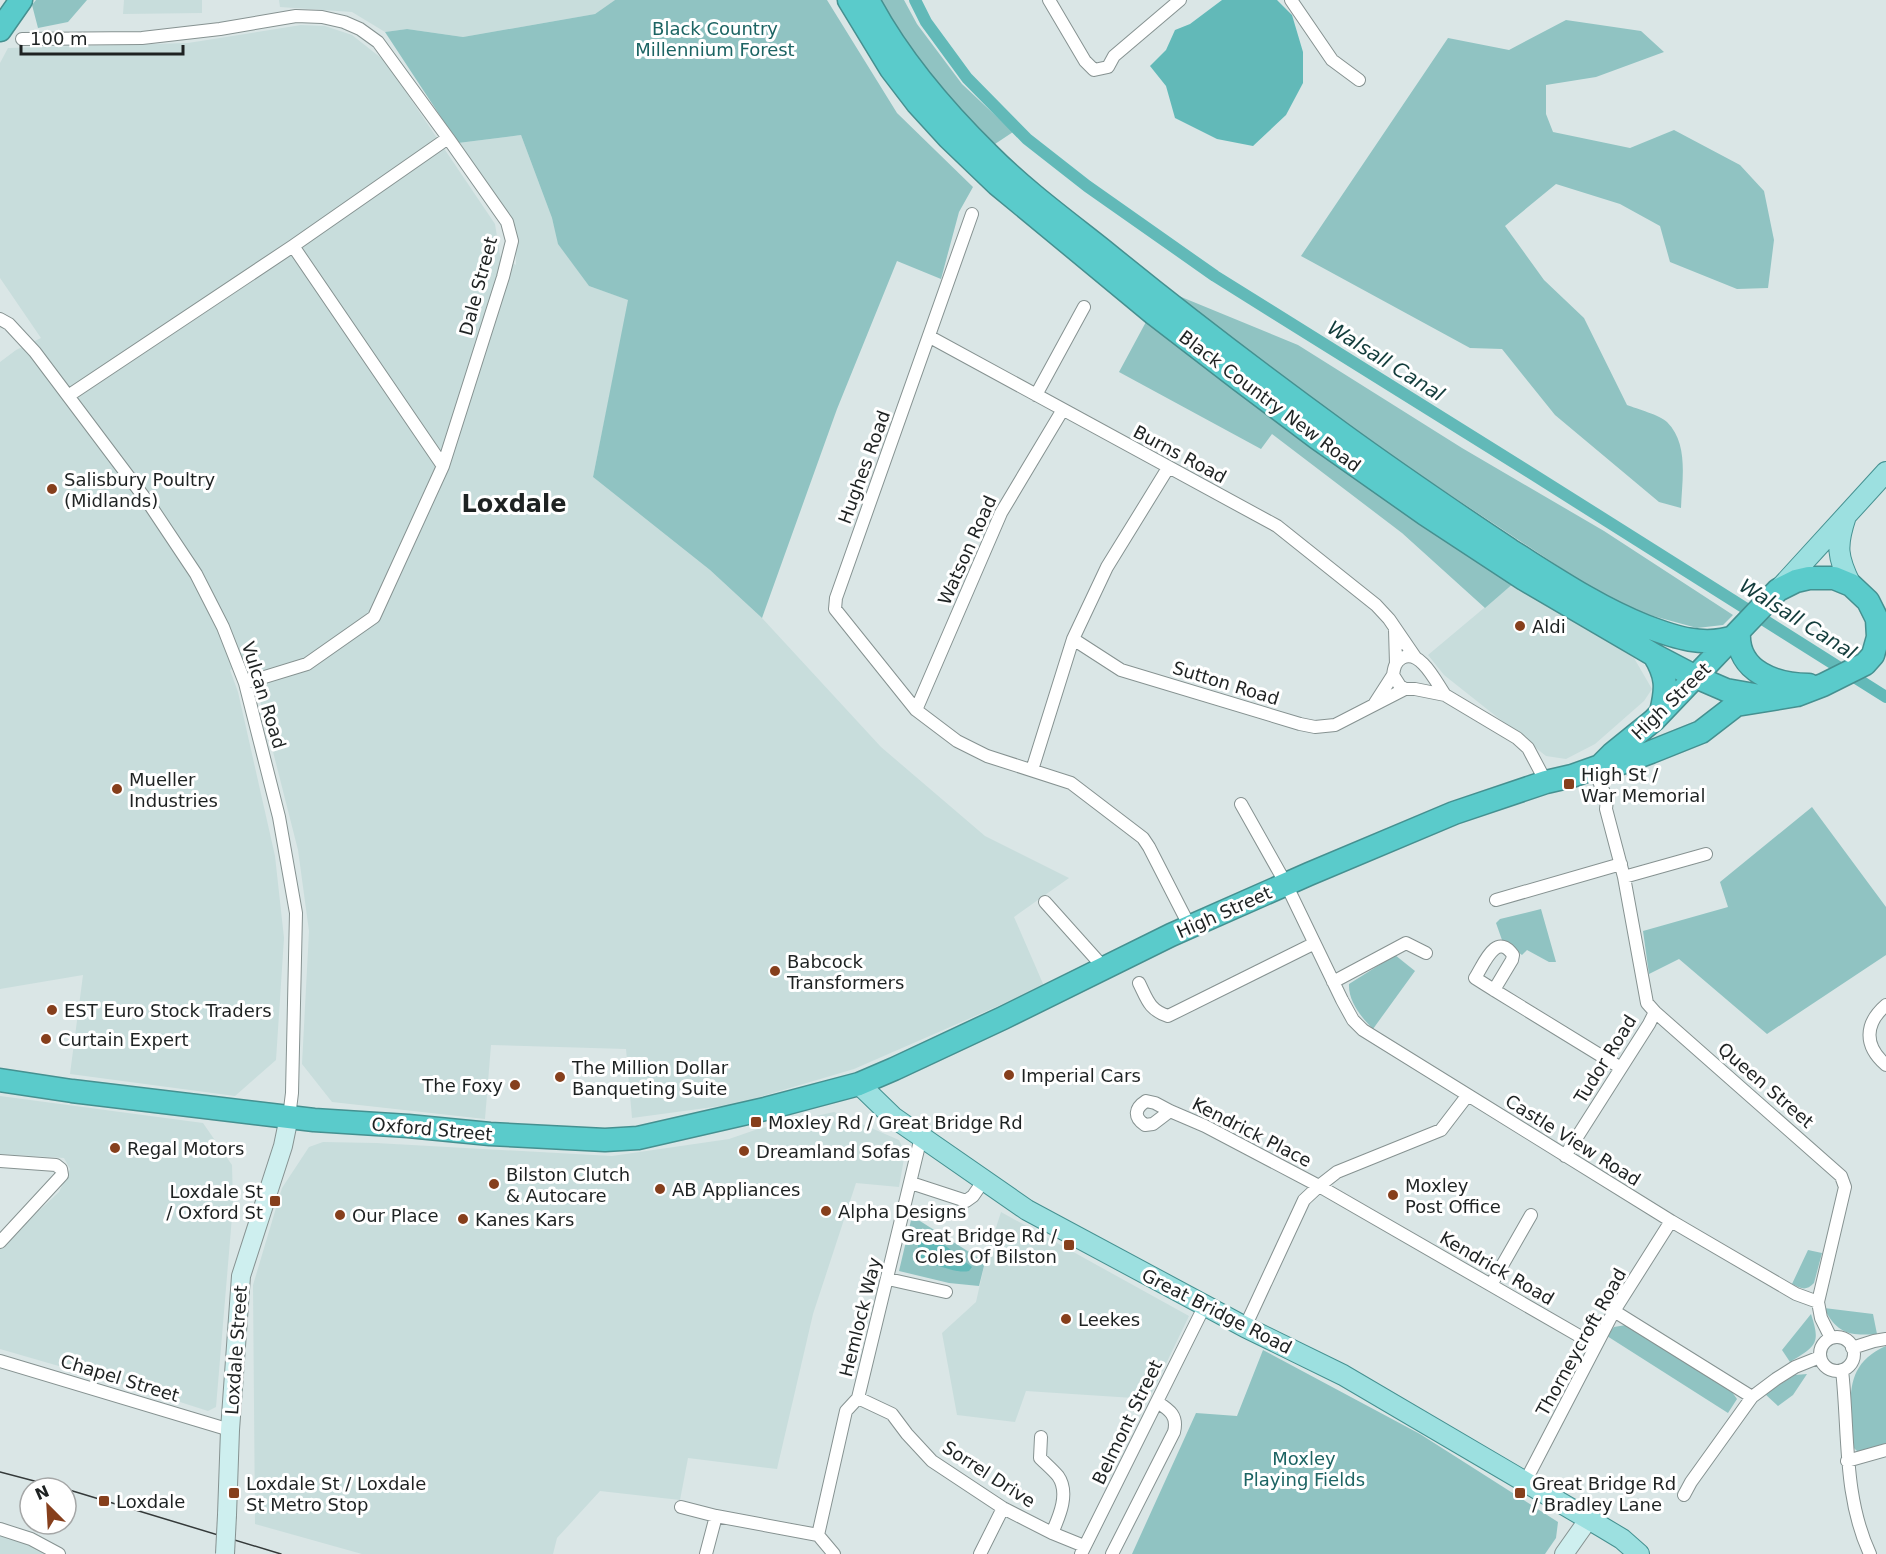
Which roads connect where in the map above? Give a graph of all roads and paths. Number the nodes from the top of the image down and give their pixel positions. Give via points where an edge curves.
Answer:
1 (21, 0) edge
2 (849, 0) edge
3 (868, 0) edge
4 (1049, 0) edge
5 (1180, 0) edge
6 (1291, 0) edge
7 (0, 30) edge
8 (22, 39) dead end
9 (1359, 80) dead end
10 (448, 138) junction
11 (972, 214) dead end
12 (293, 246) junction
13 (1084, 307) dead end
14 (0, 318) edge
15 (930, 337) junction
16 (1036, 395) junction
17 (68, 396) junction
18 (1062, 411) junction
19 (443, 466) junction
20 (1167, 468) junction
21 (1886, 472) edge
22 (1846, 516) junction
23 (1851, 585) junction
24 (1772, 596) junction
25 (1877, 604) edge
26 (1395, 628) junction
27 (1741, 630) junction
28 (1073, 639) junction
29 (1654, 655) junction
30 (1874, 656) edge
31 (1416, 657) junction
32 (1395, 669) junction
33 (1427, 669) junction
34 (1696, 677) junction
35 (245, 683) junction
36 (1828, 683) junction
37 (1410, 689) junction
38 (1445, 695) junction
39 (1771, 698) junction
40 (1374, 704) junction
41 (916, 710) junction
42 (1658, 716) junction
43 (1675, 743) junction
44 (1597, 767) junction
45 (1032, 770) junction
46 (1546, 782) junction
47 (1241, 804) dead end
48 (1706, 854) dead end
49 (1621, 864) junction
50 (1624, 877) junction
51 (1286, 884) junction
52 (1496, 900) dead end
53 (1045, 902) dead end
54 (1190, 927) junction
55 (1313, 944) junction
56 (1426, 953) dead end
57 (1105, 969) junction
58 (1333, 982) junction
59 (1138, 983) dead end
60 (1494, 990) dead end
61 (1886, 1005) edge
62 (1655, 1012) junction
63 (1886, 1065) edge
64 (1621, 1068) junction
65 (0, 1080) edge
66 (859, 1084) junction
67 (1467, 1096) junction
68 (1170, 1111) dead end
69 (289, 1117) junction
70 (921, 1137) junction
71 (1565, 1156) junction
72 (0, 1161) edge
73 (984, 1180) junction
74 (910, 1183) junction
75 (1319, 1186) junction
76 (1531, 1215) dead end
77 (1671, 1221) junction
78 (0, 1242) edge
79 (888, 1279) junction
80 (1491, 1286) junction
81 (946, 1292) dead end
82 (1818, 1302) junction
83 (1205, 1305) junction
84 (1614, 1311) junction
85 (1245, 1327) junction
86 (1831, 1338) junction
87 (1886, 1339) edge
88 (1595, 1345) junction
89 (1852, 1348) junction
90 (1820, 1357) junction
91 (0, 1361) edge
92 (1842, 1370) junction
93 (1752, 1397) junction
94 (858, 1398) junction
95 (1157, 1402) junction
96 (230, 1430) junction
97 (1041, 1437) dead end
98 (1886, 1450) edge
99 (1847, 1461) junction
100 (1526, 1482) junction
101 (1684, 1494) dead end
102 (681, 1507) dead end
103 (1003, 1508) junction
104 (716, 1516) junction
105 (1588, 1520) junction
106 (0, 1528) edge
107 (1052, 1533) junction
108 (818, 1535) junction
109 (1082, 1550) edge
110 (59, 1554) edge
111 (225, 1554) edge
112 (706, 1554) edge
113 (834, 1554) edge
114 (980, 1554) edge
115 (1113, 1554) edge
116 (1564, 1554) edge
117 (1632, 1554) edge
118 (1639, 1554) edge
119 (1870, 1554) edge

1 - 7 highway
2 - 29 highway, Black Country New Road via 891,69 949,138 997,184 1153,313 1425,514 1524,579
3 - 27 highway, Black Country New Road via 932,95 992,159 1270,382 1446,508 1602,606 1681,638 1724,640
4 - 5 street via 1094,70 1108,67 1114,56
6 - 9 street via 1332,60
8 - 10 street, Dale Street via 142,38 296,16 344,22 378,42
10 - 12 street
10 - 19 street, Dale Street via 507,222 513,241
11 - 15 street, Hughes Road
12 - 17 street
12 - 19 street
13 - 16 street
14 - 17 street, Vulcan Road via 35,352
15 - 16 street, Burns Road
15 - 41 street, Hughes Road via 834,604 837,613
16 - 18 street, Burns Road
17 - 35 street, Vulcan Road via 196,574
18 - 20 street, Burns Road
18 - 41 street, Watson Road via 1001,513
19 - 35 street, Dale Street via 374,617 307,664
20 - 26 street, Burns Road via 1277,526 1376,605
20 - 28 street via 1107,567
21 - 22 main road
22 - 23 main road via 1839,556
22 - 24 main road
23 - 24 highway via 1834,578 1809,578
23 - 25 highway
24 - 27 highway
25 - 30 highway via 1873,610 1878,627
26 - 31 street, Burns Road
26 - 32 street
27 - 34 highway, High Street
27 - 36 highway via 1743,656 1762,675 1794,685
28 - 40 street, Sutton Road via 1121,670 1300,724 1335,725
28 - 45 street
29 - 34 highway, Black Country New Road
29 - 42 highway via 1665,680
30 - 36 highway
31 - 32 street via 1404,657
31 - 33 street
32 - 37 street via 1395,681
32 - 40 street, Sutton Road
33 - 37 street via 1425,681
33 - 38 street
34 - 39 highway, Black Country New Road via 1726,690
34 - 42 highway, High Street
35 - 69 street, Vulcan Road via 279,817 296,913
36 - 39 highway, High Street via 1797,695
37 - 38 street
37 - 40 street, Sutton Road
38 - 46 street via 1517,738 1528,748
39 - 43 highway, High Street via 1736,705 1701,732
41 - 45 street via 957,741 987,756
42 - 43 highway via 1658,734
42 - 44 highway, High Street
43 - 44 highway, High Street via 1616,765
44 - 46 highway, High Street
44 - 49 street, Queen Street
45 - 54 street via 1071,783 1143,838
46 - 51 highway, High Street via 1454,813
47 - 51 street, Castle View Road
48 - 50 street
49 - 50 street, Queen Street
49 - 52 street
50 - 62 street, Queen Street via 1644,993
51 - 54 highway, High Street
51 - 55 street, Castle View Road
53 - 57 street
54 - 57 highway, High Street
55 - 58 street, Castle View Road
55 - 59 street via 1168,1016 1152,1008
56 - 58 street via 1406,943
57 - 66 highway, High Street
58 - 67 street, Castle View Road via 1353,1020 1363,1030
60 - 64 street
61 - 63 street via 1873,1020 1870,1043
62 - 64 street, Tudor Road
62 - 82 street, Queen Street via 1841,1176 1845,1187
64 - 71 street, Tudor Road
65 - 69 highway, Oxford Street
66 - 69 highway, Oxford Street via 638,1138 606,1140
66 - 70 main road, Great Bridge Road via 887,1112
67 - 71 street, Castle View Road
67 - 75 street via 1441,1130 1337,1173
68 - 75 street, Kendrick Place
69 - 96 main road, Loxdale Street via 241,1276
70 - 73 main road, Great Bridge Road
70 - 74 street, Hemlock Way
71 - 77 street, Castle View Road
72 - 78 street via 57,1164 62,1176
73 - 74 street via 966,1201
73 - 83 main road, Great Bridge Road via 1027,1210
74 - 79 street, Hemlock Way
75 - 80 street, Kendrick Road
75 - 85 street via 1304,1200
76 - 80 street
77 - 82 street, Castle View Road via 1796,1294
77 - 84 street, Thorneycroft Road
79 - 81 street
79 - 94 street, Hemlock Way
80 - 88 street, Kendrick Road
82 - 86 street
83 - 85 main road, Great Bridge Road
83 - 95 street, Belmont Street
84 - 88 street, Thorneycroft Road
84 - 93 street
85 - 100 main road, Great Bridge Road via 1343,1375
86 - 89 street via 1843,1339
86 - 90 street via 1822,1346
87 - 89 street
88 - 100 street, Thorneycroft Road
89 - 92 street via 1851,1363
90 - 92 street via 1826,1368
90 - 93 street via 1795,1367
91 - 96 street, Chapel Street
92 - 99 street
93 - 101 street
94 - 103 street, Sorrel Drive via 892,1414 932,1461
94 - 108 street, Hemlock Way via 846,1411
95 - 109 street, Belmont Street
95 - 115 street via 1175,1417 1174,1432
96 - 111 main road, Loxdale Street, bridge
97 - 107 street via 1040,1458 1057,1475 1062,1493 1062,1511
98 - 99 street
99 - 119 street via 1853,1508
100 - 105 main road, Great Bridge Road
102 - 104 street
103 - 107 street, Sorrel Drive
103 - 114 street
104 - 108 street
104 - 112 street
105 - 116 main road
105 - 117 main road, Great Bridge Road via 1601,1536
105 - 118 main road, Great Bridge Road via 1622,1539
106 - 110 street
107 - 109 street, Sorrel Drive
108 - 113 street

